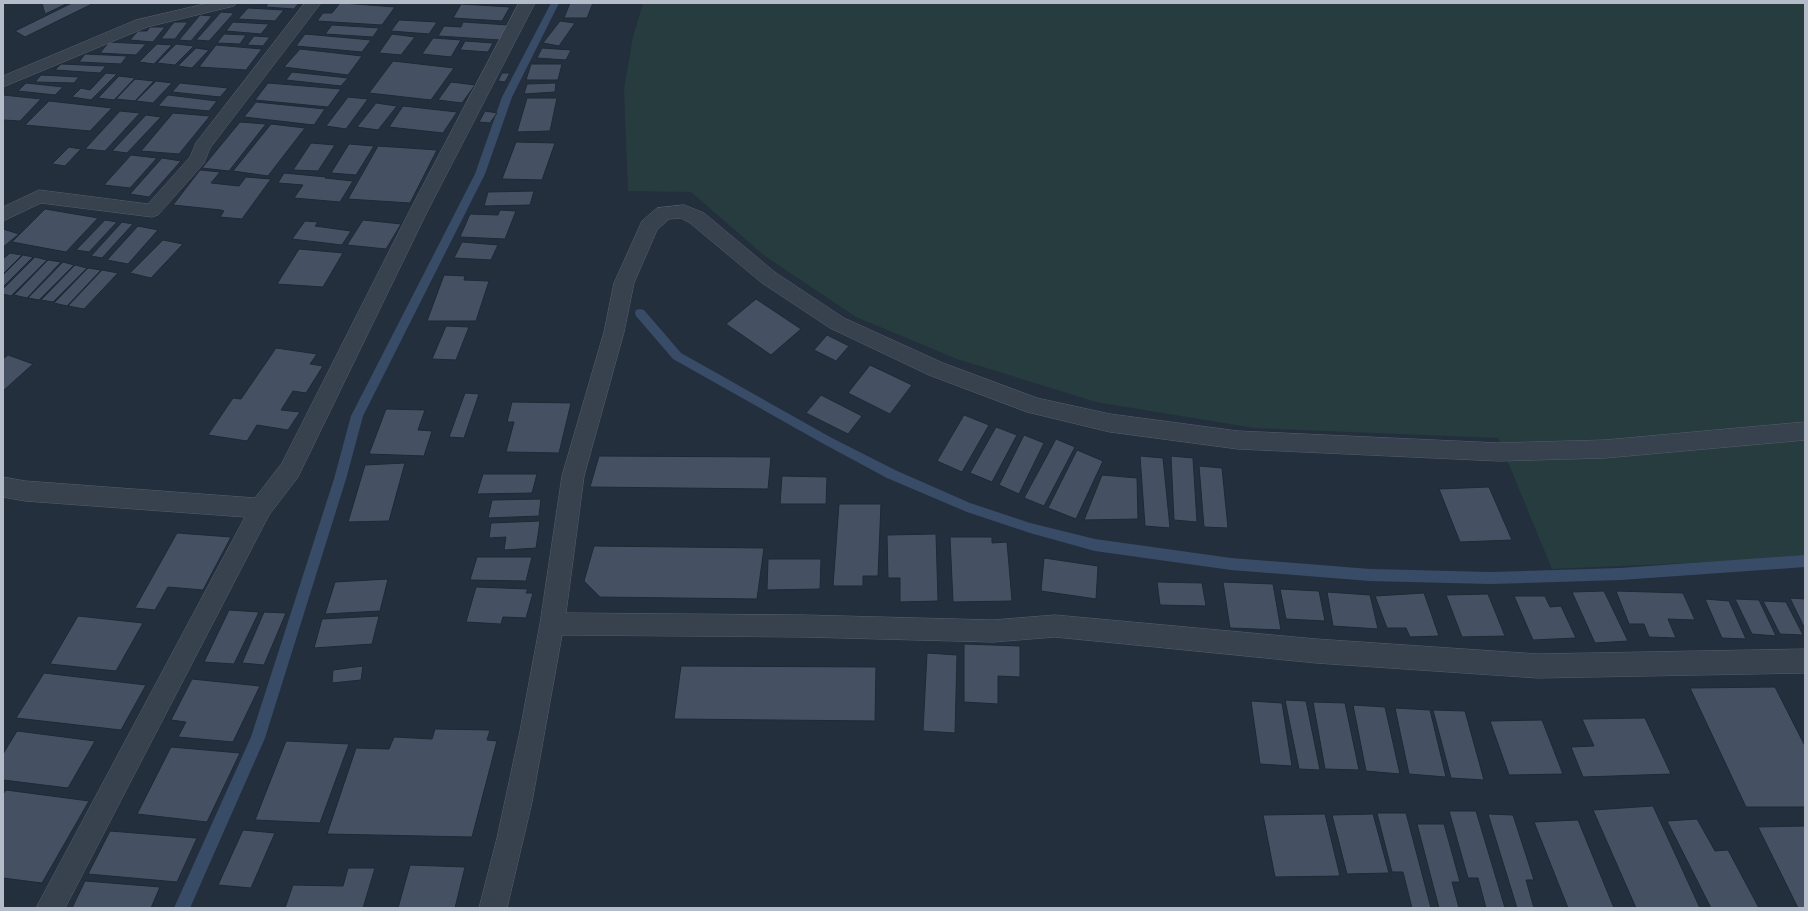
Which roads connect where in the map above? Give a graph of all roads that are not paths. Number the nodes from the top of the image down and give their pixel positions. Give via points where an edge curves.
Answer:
1 (229, 3) edge
2 (313, 3) edge
3 (527, 3) edge
4 (3, 82) edge
5 (3, 215) edge
6 (1805, 431) edge
7 (3, 486) edge
8 (261, 508) junction
9 (552, 624) junction
10 (1805, 661) edge
11 (50, 908) edge
12 (493, 908) edge

1 - 4 street via 142,23
2 - 5 street via 202,147 198,159 152,211 39,196
3 - 8 street via 418,212 290,470
6 - 9 street via 1605,449 1499,452 1238,440 1110,423 1035,406 936,368 837,323 769,278 697,218 684,211 664,213 649,226 624,283 614,332 573,476
7 - 8 street via 25,491
8 - 11 street
9 - 10 street via 993,631 1055,626 1316,651 1538,666
9 - 12 street via 531,743 507,858

